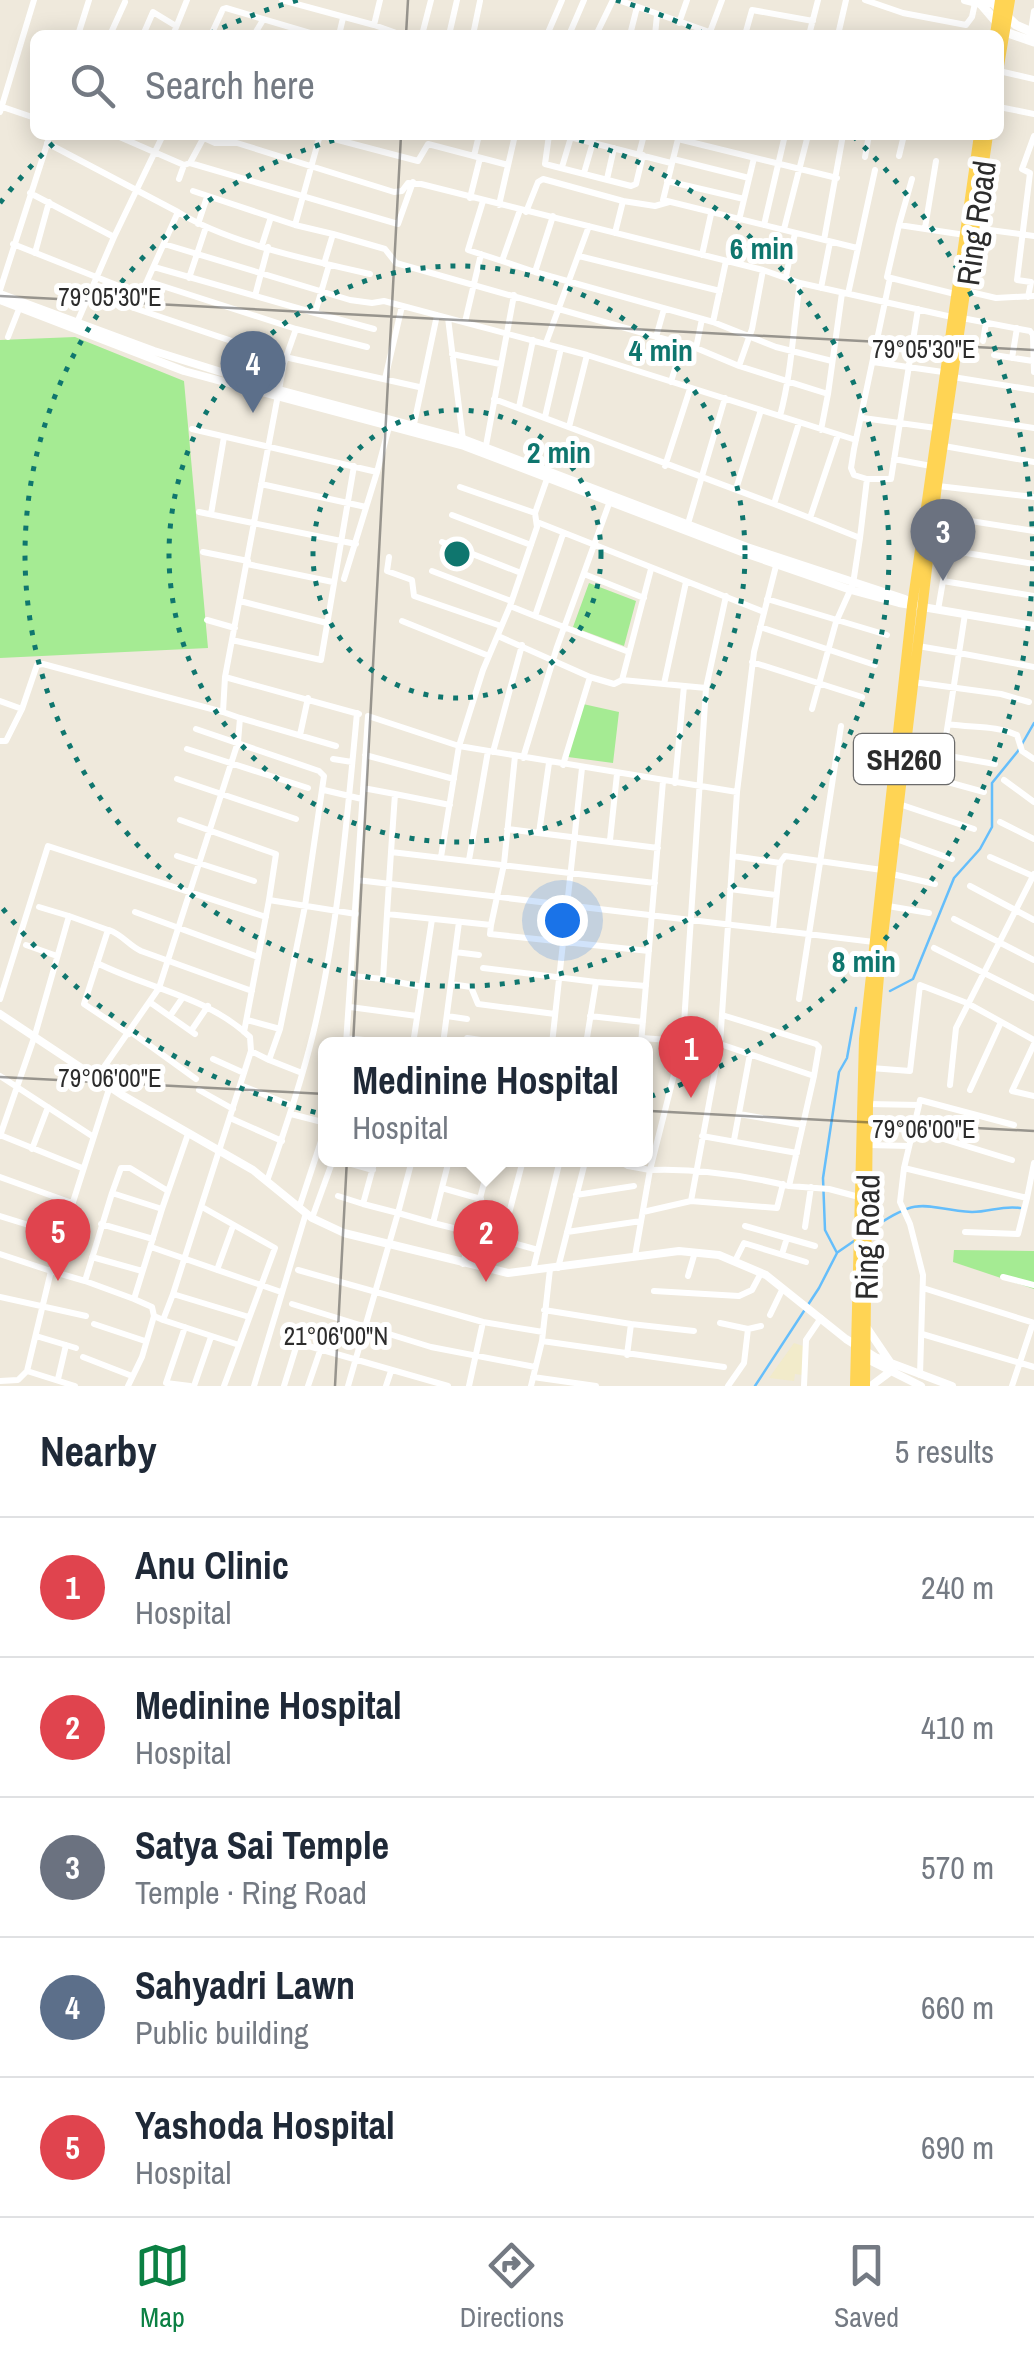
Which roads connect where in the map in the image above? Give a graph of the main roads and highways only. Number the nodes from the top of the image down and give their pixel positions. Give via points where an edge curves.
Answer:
1 (1010, 0) edge
2 (973, 2) edge
3 (1006, 13) edge
4 (998, 30) edge
5 (1004, 31) edge
6 (1033, 36) edge
7 (981, 140) edge
8 (982, 140) edge
9 (960, 292) junction
10 (948, 374) junction
11 (911, 603) junction
12 (886, 872) junction
13 (878, 934) junction
14 (857, 1349) junction
15 (855, 1386) edge
16 (868, 1386) edge

1 - 3 highway
2 - 3 main road via 991,2
2 - 4 main road
3 - 4 highway
3 - 6 main road
5 - 6 main road
7 - 9 highway, Ring Road / SH260
8 - 9 highway, Ring Road / SH260 via 976,228
9 - 10 highway, Ring Road / SH260
10 - 11 highway, Ring Road / SH260
10 - 11 highway, Ring Road / SH260 via 929,547
11 - 12 highway, Ring Road / SH260
11 - 12 highway, Ring Road / SH260 via 918,646
12 - 13 highway, Ring Road / SH260
12 - 13 highway, Ring Road / SH260
13 - 14 highway, Ring Road / SH260 via 861,1076
13 - 14 highway, Ring Road / SH260 via 865,1324
14 - 15 highway, Ring Road / SH260
14 - 16 highway, Ring Road / SH260

